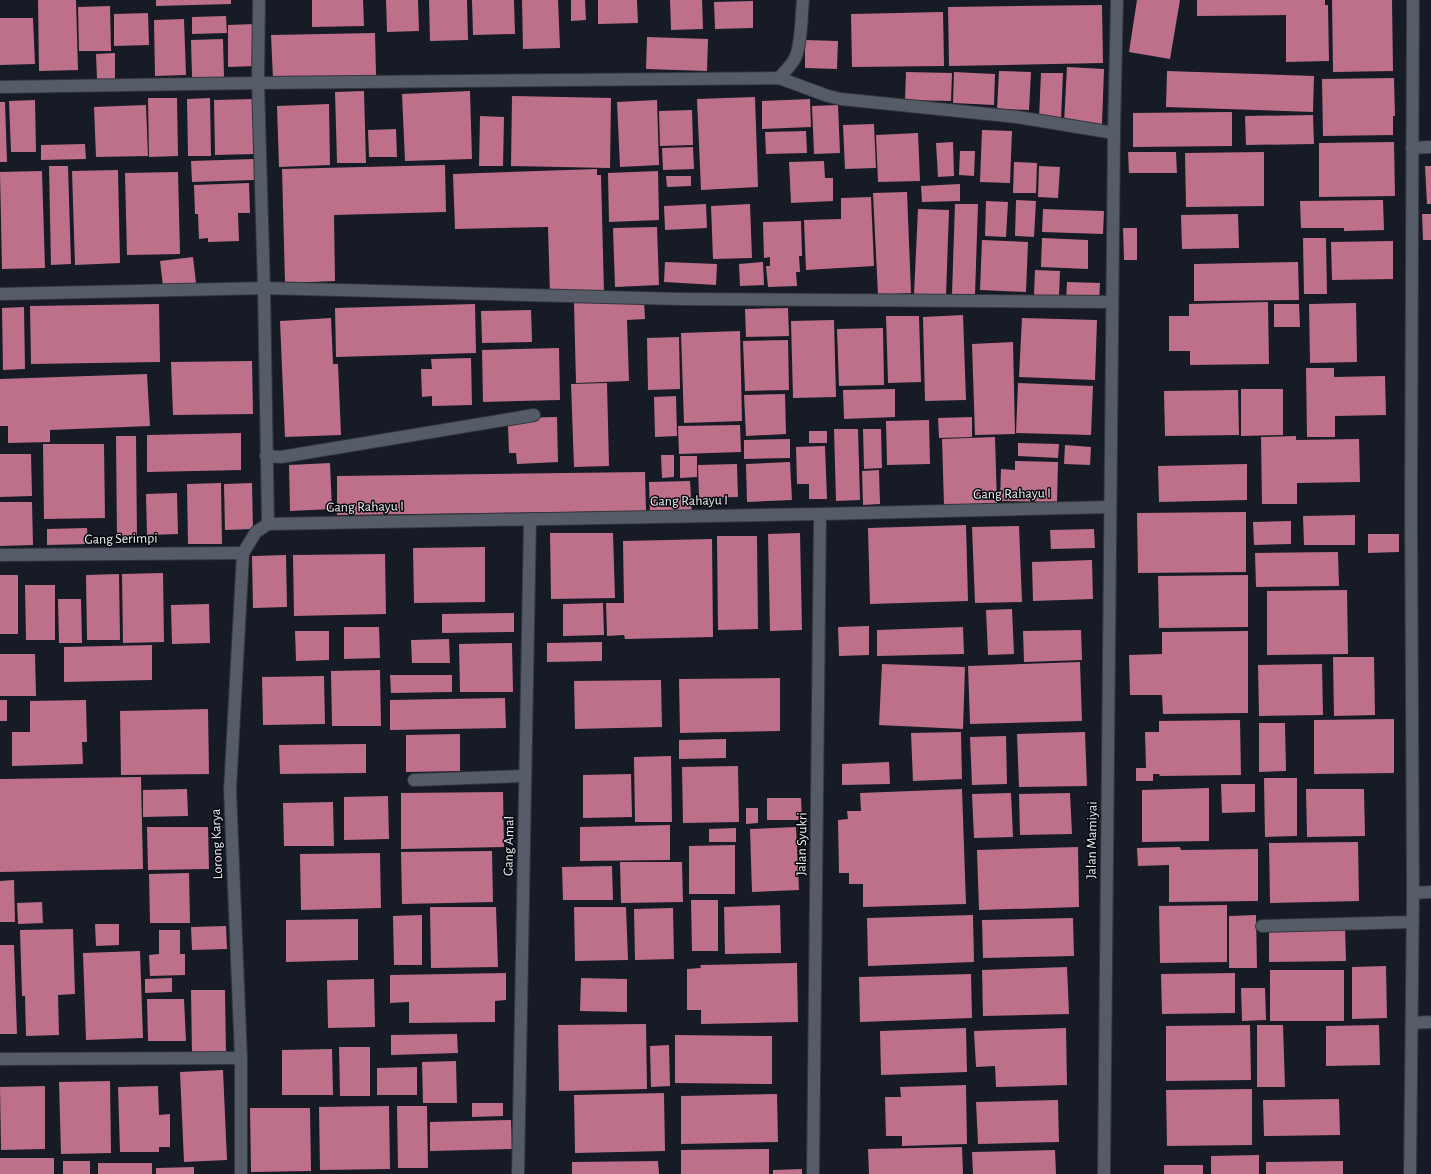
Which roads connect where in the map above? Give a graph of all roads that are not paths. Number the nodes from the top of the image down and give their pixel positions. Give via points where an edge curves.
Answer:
1 (259, 0) edge
2 (803, 0) edge
3 (1117, 0) edge
4 (1413, 0) edge
5 (779, 78) junction
6 (258, 83) junction
7 (0, 87) edge
8 (1114, 133) junction
9 (1412, 148) junction
10 (1431, 148) edge
11 (264, 288) junction
12 (0, 294) edge
13 (1112, 302) junction
14 (534, 415) dead end
15 (266, 456) junction
16 (1110, 507) junction
17 (820, 514) junction
18 (530, 519) junction
19 (268, 524) junction
20 (243, 553) junction
21 (0, 555) edge
22 (525, 776) junction
23 (414, 780) dead end
24 (1431, 892) edge
25 (1413, 893) junction
26 (1413, 922) junction
27 (1262, 926) dead end
28 (1431, 1022) edge
29 (1412, 1023) junction
30 (241, 1058) junction
31 (0, 1059) edge
32 (240, 1174) edge
33 (518, 1174) edge
34 (813, 1174) edge
35 (1104, 1174) edge
36 (1410, 1174) edge

1 - 6 street
2 - 5 street via 796,56
3 - 8 street, Jalan Mamiyai
4 - 9 street
5 - 6 street
5 - 8 street via 841,99 1018,117
6 - 7 street
6 - 11 street
8 - 13 street, Jalan Mamiyai
9 - 10 street
9 - 25 street
11 - 12 street
11 - 13 street via 680,298
11 - 15 street
13 - 16 street, Jalan Mamiyai
14 - 15 street via 281,457
15 - 19 street
16 - 17 street, Gang Rahayu I
16 - 35 street, Jalan Mamiyai
17 - 18 street, Gang Rahayu I
17 - 34 street, Jalan Syukri
18 - 19 street, Gang Rahayu I
18 - 22 street, Gang Amal
19 - 20 street, Lorong Karya via 256,532
20 - 21 street, Gang Serimpi
20 - 30 street, Lorong Karya via 230,790
22 - 23 street
22 - 33 street, Gang Amal
24 - 25 street
25 - 26 street
26 - 27 street
26 - 29 street
28 - 29 street
29 - 36 street
30 - 31 street
30 - 32 street, Lorong Karya

